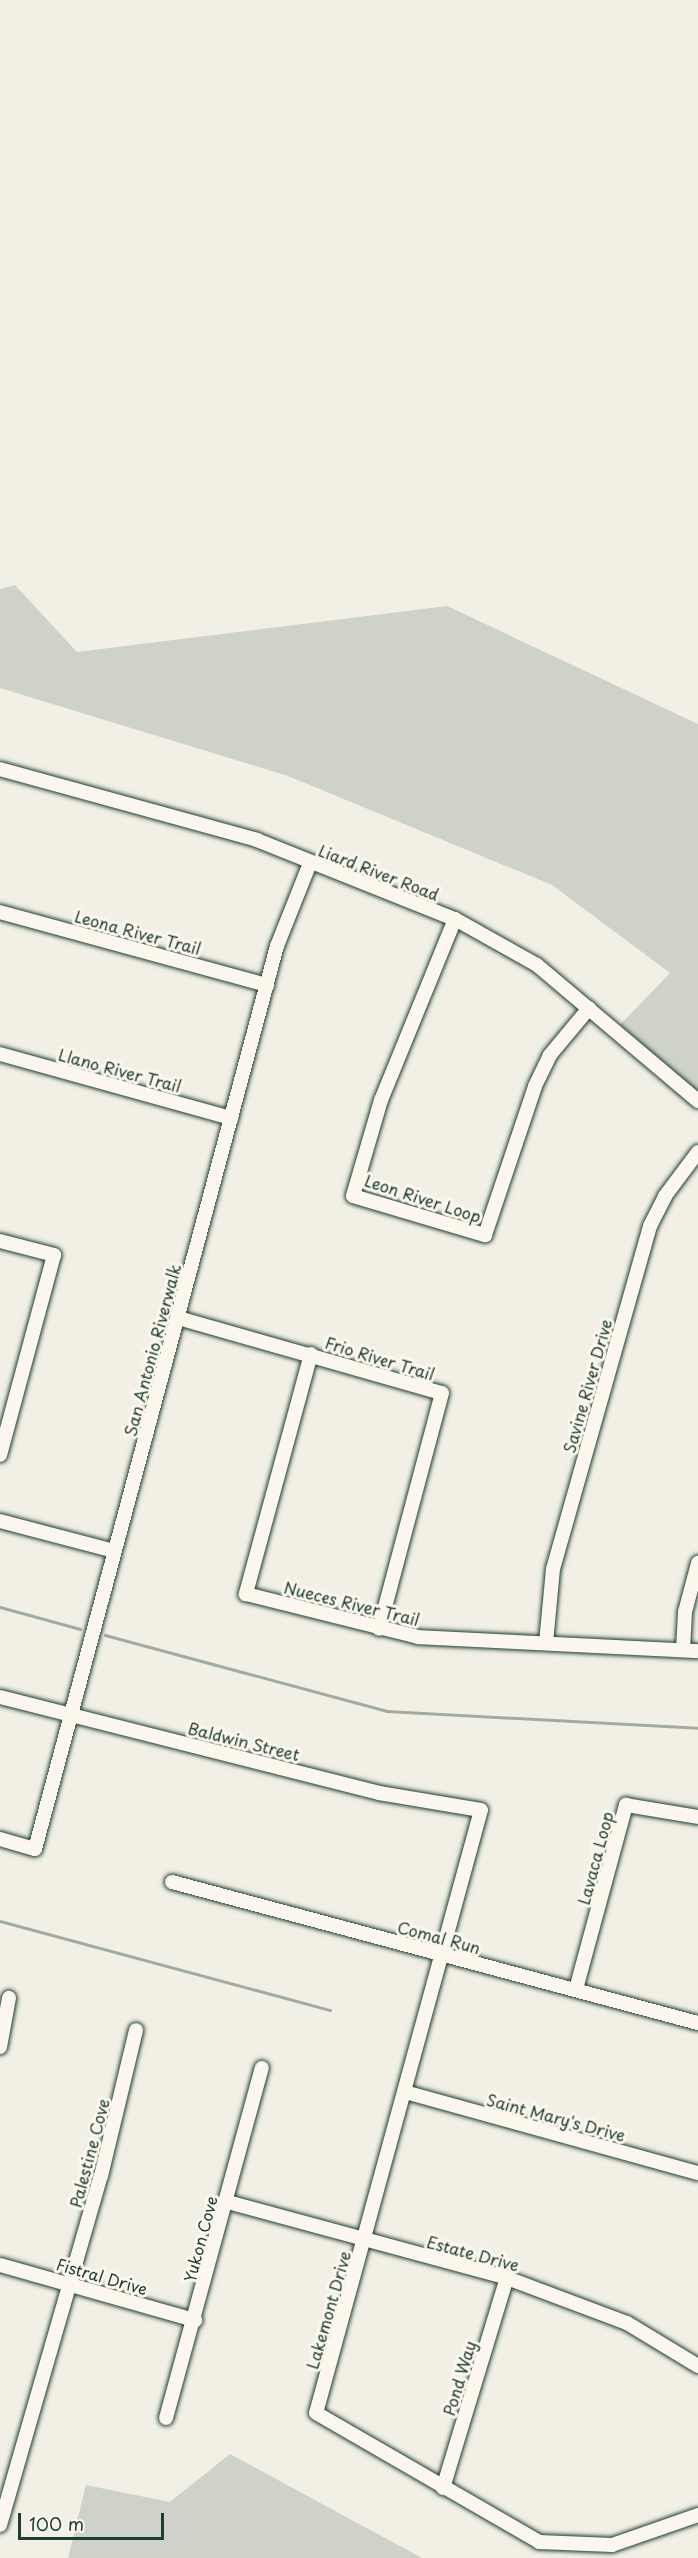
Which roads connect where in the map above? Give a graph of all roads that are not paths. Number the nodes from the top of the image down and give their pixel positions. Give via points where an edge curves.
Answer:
1 (0, 769) edge
2 (310, 863) junction
3 (0, 912) edge
4 (455, 919) junction
5 (267, 985) junction
6 (589, 1008) junction
7 (0, 1054) edge
8 (698, 1101) edge
9 (231, 1118) junction
10 (698, 1152) edge
11 (0, 1241) edge
12 (178, 1317) junction
13 (311, 1354) junction
14 (0, 1455) edge
15 (0, 1521) edge
16 (114, 1551) junction
17 (698, 1563) edge
18 (379, 1629) junction
19 (546, 1643) junction
20 (684, 1650) junction
21 (698, 1651) edge
22 (0, 1697) edge
23 (71, 1716) junction
24 (481, 1810) joint
25 (698, 1816) edge
26 (0, 1839) edge
27 (172, 1882) dead end
28 (441, 1954) junction
29 (576, 1989) junction
30 (9, 1998) dead end
31 (698, 2023) edge
32 (136, 2030) dead end
33 (0, 2047) edge
34 (262, 2068) dead end
35 (405, 2092) junction
36 (698, 2173) edge
37 (228, 2202) junction
38 (365, 2241) junction
39 (0, 2265) edge
40 (507, 2278) junction
41 (70, 2284) junction
42 (195, 2320) junction
43 (698, 2366) edge
44 (166, 2418) dead end
45 (443, 2488) junction
46 (698, 2515) edge
47 (0, 2525) edge

1 - 2 street, Liard River Road via 207,824
2 - 4 street, Liard River Road
2 - 5 street, San Antonio Riverwalk
3 - 5 street, Leona River Trail
4 - 6 street, Liard River Road via 537,965
4 - 6 street, Leon River Loop via 381,1100 353,1196 485,1235 535,1086 550,1055
5 - 9 street, San Antonio Riverwalk
6 - 8 street, Liard River Road
7 - 9 street, Llano River Trail
9 - 12 street, San Antonio Riverwalk
10 - 19 street, Savine River Drive via 664,1196 650,1226 553,1569
11 - 14 street via 54,1255
12 - 13 street, Frio River Trail
12 - 16 street, San Antonio Riverwalk
13 - 18 street, Frio River Trail via 442,1393
13 - 18 street, Nueces River Trail via 246,1594
15 - 16 street
16 - 23 street, San Antonio Riverwalk
17 - 20 street via 685,1612
18 - 19 street, Nueces River Trail via 418,1637
19 - 20 street, Nueces River Trail
20 - 21 street, Nueces River Trail
22 - 23 street, Baldwin Street
23 - 24 street, Baldwin Street via 379,1793
23 - 26 street, San Antonio Riverwalk via 36,1849
24 - 28 street, Lakemont Drive
25 - 29 street, Lavaca Loop via 626,1805
27 - 28 street, Comal Run
28 - 29 street, Comal Run
28 - 35 street, Lakemont Drive
29 - 31 street, Comal Run
30 - 33 street
32 - 41 street, Palestine Cove
34 - 37 street, Yukon Cove
35 - 36 street, Saint Mary's Drive
35 - 38 street, Lakemont Drive
37 - 38 street, Estate Drive
37 - 42 street, Yukon Cove
38 - 40 street, Estate Drive
38 - 45 street, Lakemont Drive via 316,2413
39 - 41 street, Fistral Drive
40 - 43 street, Estate Drive via 627,2324
40 - 45 street, Pond Way
41 - 42 street, Fistral Drive
41 - 47 street, Palestine Cove
42 - 44 street, Yukon Cove
45 - 46 street, Lakemont Drive via 539,2542 612,2545

